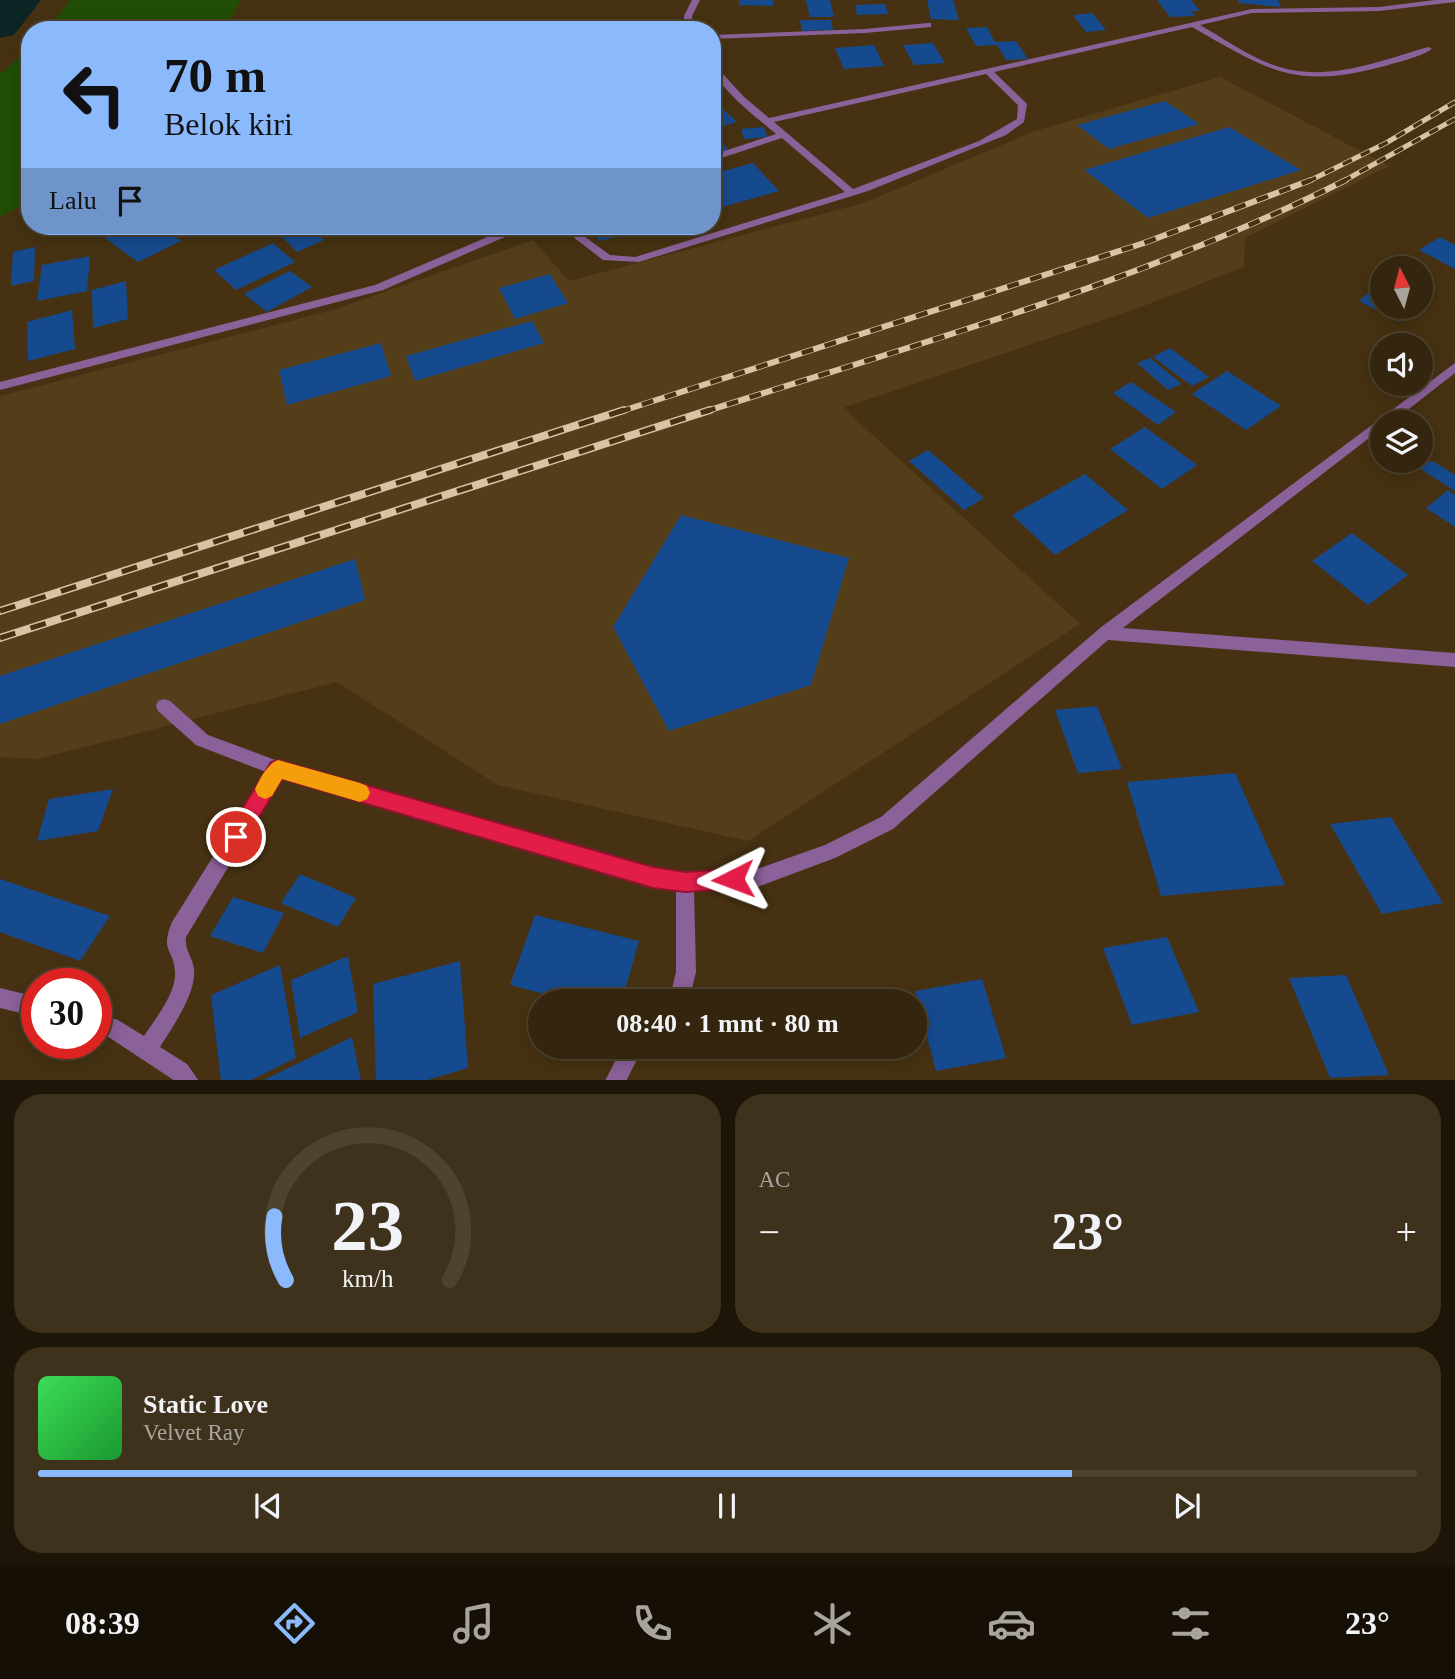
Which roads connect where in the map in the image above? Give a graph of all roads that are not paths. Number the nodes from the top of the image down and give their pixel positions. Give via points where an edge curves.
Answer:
1 (696, 0) edge
2 (1455, 0) edge
3 (688, 21) edge
4 (1192, 24) junction
5 (928, 25) dead end
6 (721, 37) edge
7 (1428, 49) dead end
8 (989, 72) junction
9 (721, 75) edge
10 (767, 121) junction
11 (782, 135) junction
12 (721, 155) edge
13 (852, 193) junction
14 (721, 233) edge
15 (502, 235) edge
16 (576, 235) edge
17 (716, 235) edge
18 (1455, 367) edge
19 (0, 386) edge
20 (1399, 410) edge
21 (1370, 432) edge
22 (1105, 633) junction
23 (1455, 660) edge
24 (164, 706) dead end
25 (278, 769) junction
26 (685, 882) junction
27 (682, 989) edge
28 (0, 998) edge
29 (21, 1003) edge
30 (112, 1028) edge
31 (147, 1050) junction
32 (627, 1059) edge
33 (189, 1080) edge
34 (615, 1080) edge

1 - 3 street
2 - 4 street via 1379,9 1266,10
4 - 7 street via 1273,68 1288,71 1366,68
4 - 8 street
5 - 6 street
8 - 10 street
8 - 13 street via 1023,104 1021,120 931,163
9 - 10 street
10 - 11 street
11 - 12 street
11 - 13 street
13 - 14 street
15 - 19 street via 379,288
16 - 17 street via 607,258 635,260
18 - 20 street
21 - 22 street
22 - 23 street
22 - 26 street via 887,823 829,852 757,878
24 - 25 street via 202,740
25 - 26 street via 653,877
25 - 31 street via 179,929 174,942 185,970 184,984
26 - 27 street via 686,972
28 - 29 street
30 - 31 street
31 - 33 street
32 - 34 street

